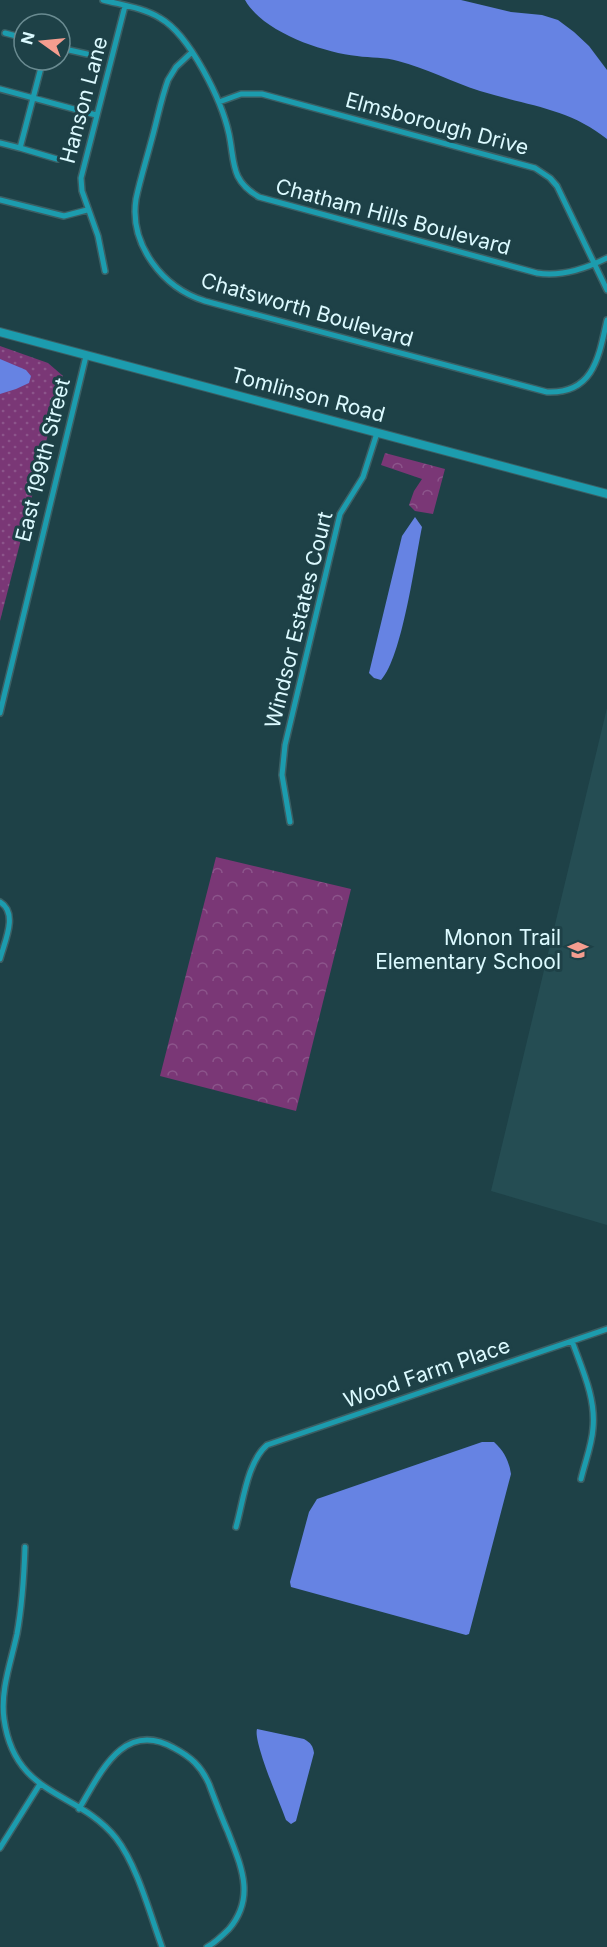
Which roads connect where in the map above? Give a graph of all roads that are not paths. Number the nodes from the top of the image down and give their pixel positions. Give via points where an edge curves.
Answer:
1 (103, 0) edge
2 (125, 6) junction
3 (5, 33) dead end
4 (12, 35) edge
5 (72, 51) edge
6 (192, 52) junction
7 (87, 54) dead end
8 (40, 72) edge
9 (0, 90) edge
10 (34, 98) junction
11 (219, 102) junction
12 (96, 115) junction
13 (0, 143) edge
14 (20, 148) junction
15 (57, 159) dead end
16 (0, 200) edge
17 (87, 210) junction
18 (607, 258) edge
19 (595, 264) junction
20 (105, 271) dead end
21 (607, 290) edge
22 (607, 320) edge
23 (0, 332) edge
24 (86, 356) junction
25 (377, 433) junction
26 (607, 494) edge
27 (0, 713) edge
28 (290, 822) dead end
29 (0, 902) edge
30 (0, 959) edge
31 (607, 1329) edge
32 (572, 1341) junction
33 (581, 1479) dead end
34 (236, 1527) dead end
35 (25, 1547) dead end
36 (7, 1735) junction
37 (0, 1737) edge
38 (40, 1784) junction
39 (79, 1809) junction
40 (0, 1848) edge
41 (162, 1947) edge
42 (207, 1947) edge

1 - 2 street, Chatham Hills Boulevard
2 - 6 street, Chatham Hills Boulevard via 167,22
2 - 12 street, Hanson Lane
3 - 4 street
5 - 7 street
6 - 11 street, Chatham Hills Boulevard
6 - 22 street, Chatsworth Boulevard via 168,80 136,201 138,230 145,251 176,288 205,301 547,392 570,389 588,375 596,364
8 - 10 street
9 - 10 street
10 - 12 street
10 - 14 street
11 - 19 street, Elmsborough Drive via 241,94 262,94 531,166 556,186
11 - 19 street, Chatham Hills Boulevard via 236,174 249,190 263,198 537,273 568,272
12 - 17 street, Hanson Lane via 81,178
13 - 14 street
14 - 15 street
16 - 17 street via 64,216
17 - 20 street, Hanson Lane via 98,236
18 - 19 street, Chatham Hills Boulevard
19 - 21 street
23 - 24 street, Tomlinson Road
24 - 25 street, Tomlinson Road
24 - 27 street, East 199th Street
25 - 26 street, Tomlinson Road
25 - 28 street, Windsor Estates Court via 363,477 340,514 285,745 282,775
29 - 30 street via 10,918
31 - 32 street, Wood Farm Place
32 - 33 street via 594,1413
32 - 34 street, Wood Farm Place via 267,1445 252,1467
35 - 36 street via 17,1631 2,1699
36 - 37 street
36 - 38 street via 17,1758
38 - 39 street
38 - 40 street
39 - 41 street via 110,1831 123,1849
39 - 42 street via 110,1759 127,1745 137,1741 161,1742 195,1762 209,1784 239,1859 244,1884 237,1918

